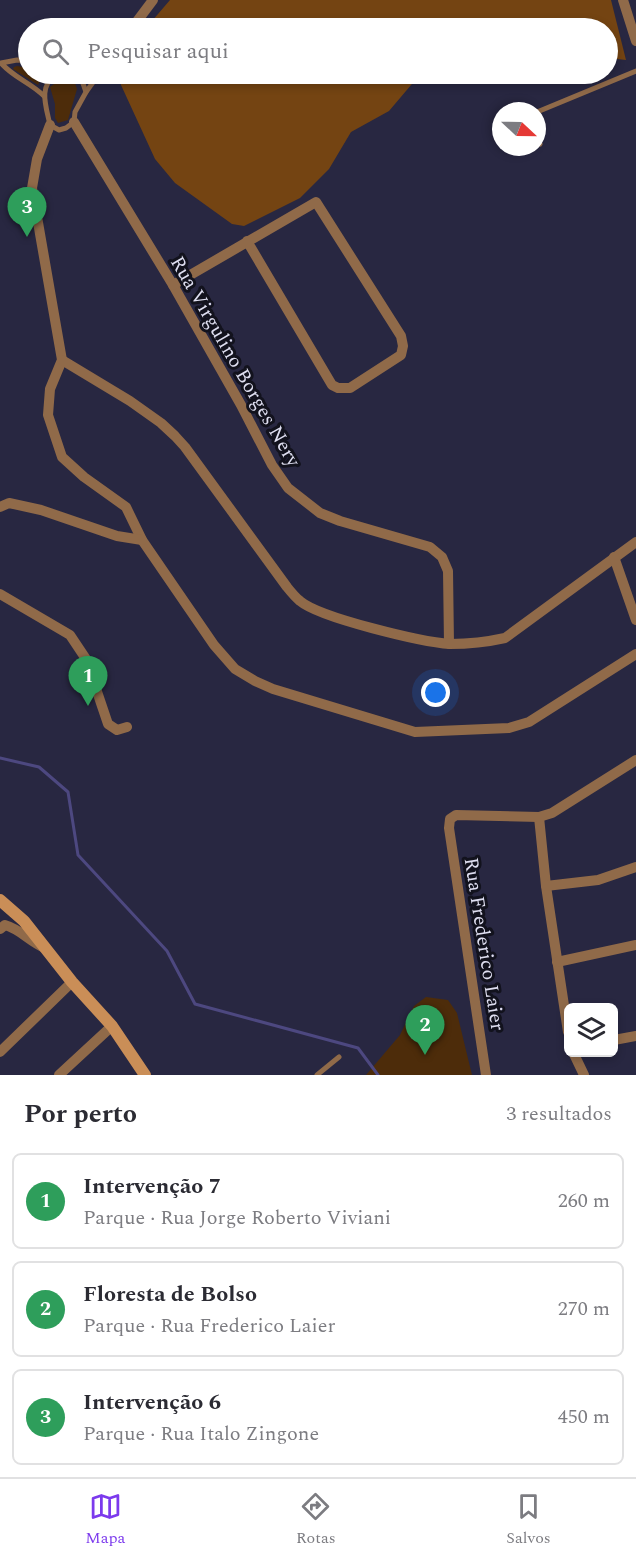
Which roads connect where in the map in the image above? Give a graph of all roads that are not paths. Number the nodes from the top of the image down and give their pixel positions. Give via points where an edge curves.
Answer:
1 (153, 0) edge
2 (623, 0) edge
3 (140, 18) edge
4 (636, 41) edge
5 (18, 60) edge
6 (1, 63) edge
7 (636, 71) edge
8 (18, 78) edge
9 (618, 78) edge
10 (31, 84) edge
11 (47, 84) edge
12 (83, 84) edge
13 (92, 84) edge
14 (605, 84) edge
15 (86, 92) junction
16 (44, 96) junction
17 (546, 108) edge
18 (74, 122) junction
19 (50, 125) junction
20 (247, 241) junction
21 (173, 285) junction
22 (62, 360) junction
23 (0, 507) edge
24 (142, 540) junction
25 (636, 542) edge
26 (614, 556) junction
27 (0, 594) edge
28 (636, 620) edge
29 (449, 644) junction
30 (636, 654) edge
31 (127, 727) dead end
32 (636, 760) edge
33 (539, 817) junction
34 (636, 867) edge
35 (546, 886) junction
36 (0, 900) edge
37 (0, 929) edge
38 (636, 945) edge
39 (45, 948) junction
40 (557, 962) junction
41 (72, 982) junction
42 (564, 1007) edge
43 (112, 1026) junction
44 (636, 1036) edge
45 (618, 1039) edge
46 (0, 1052) edge
47 (339, 1057) dead end
48 (575, 1057) edge
49 (59, 1075) edge
50 (145, 1075) edge
51 (317, 1075) edge
52 (486, 1075) edge
53 (584, 1075) edge

1 - 3 street
2 - 4 street
5 - 6 lane
6 - 8 lane
7 - 9 lane
10 - 16 lane
11 - 16 lane
12 - 15 lane
13 - 15 lane
14 - 17 lane
15 - 18 lane
16 - 19 lane
18 - 19 lane via 59,130
18 - 21 street, Rua Virgulino Borges Nery
19 - 22 street via 37,159 32,188
20 - 20 street via 332,385 350,388 401,355 401,336 316,202
20 - 21 street
21 - 29 street, Rua Virgulino Borges Nery via 288,488 320,513 430,547 442,557 448,572
22 - 24 street via 50,389 48,416 62,457 126,507
22 - 29 street via 130,401 175,436 300,601 323,613
23 - 24 street via 9,503 41,510 117,536
24 - 30 street via 235,669 273,689 415,732 509,728 529,722
25 - 26 street
26 - 28 street
26 - 29 street via 505,638
27 - 31 street via 70,636 86,659 108,724 117,730
32 - 33 street via 552,813
33 - 35 street
33 - 52 street, Rua Frederico Laier via 456,815 450,819
34 - 35 street via 598,880
35 - 40 street
36 - 39 street via 24,921
37 - 39 street via 5,925 13,927
38 - 40 street
39 - 41 street
40 - 42 street
41 - 43 street
41 - 46 street
43 - 49 street
43 - 50 street
44 - 45 street
47 - 51 lane
48 - 53 street

